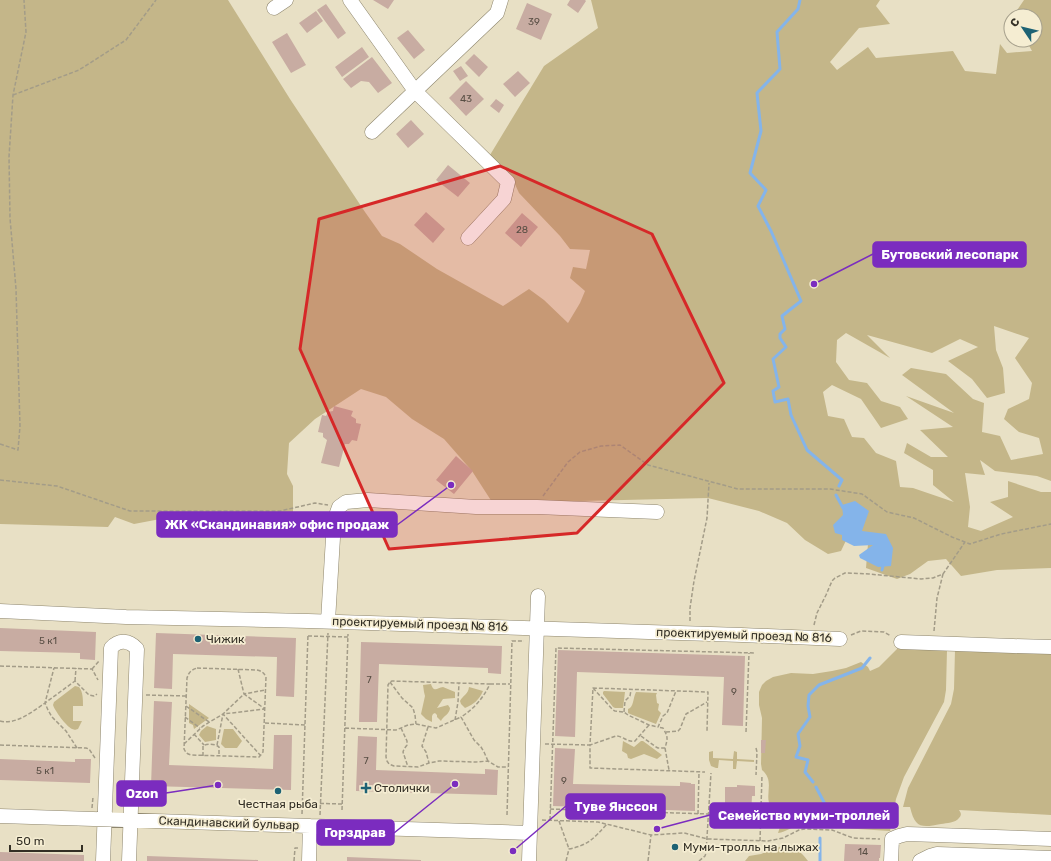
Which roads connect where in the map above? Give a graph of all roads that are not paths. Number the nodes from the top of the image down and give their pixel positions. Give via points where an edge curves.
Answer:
1 (350, 0) edge
2 (501, 0) edge
3 (415, 91) junction
4 (372, 132) dead end
5 (468, 238) dead end
6 (657, 512) dead end
7 (538, 596) dead end
8 (0, 611) edge
9 (328, 621) junction
10 (537, 628) junction
11 (840, 639) road end
12 (902, 642) road end
13 (1051, 647) edge
14 (0, 816) edge
15 (105, 819) junction
16 (131, 820) junction
17 (315, 826) junction
18 (530, 826) junction
19 (1051, 838) edge
20 (1051, 858) edge
21 (103, 861) edge
22 (130, 861) edge
23 (309, 861) edge
24 (529, 861) edge
25 (891, 861) edge
26 (920, 861) edge

1 - 3 street
2 - 3 street via 496,13
3 - 4 street
3 - 5 street via 508,182 504,199
6 - 9 street via 476,507 368,500 346,502 339,507 334,521
7 - 10 street
8 - 9 street, проектируемый проезд № 816 via 126,617
9 - 10 street, проектируемый проезд № 816
10 - 11 street, проектируемый проезд № 816
10 - 18 street
12 - 13 street
14 - 15 street, Скандинавский бульвар
15 - 16 street, Скандинавский бульвар
15 - 16 street via 111,648 117,643 128,642 137,649
15 - 21 street
16 - 17 street, Скандинавский бульвар
16 - 22 street
17 - 18 street, Скандинавский бульвар
17 - 23 street
18 - 24 street
19 - 25 street via 902,835 892,839
20 - 26 street via 937,854

